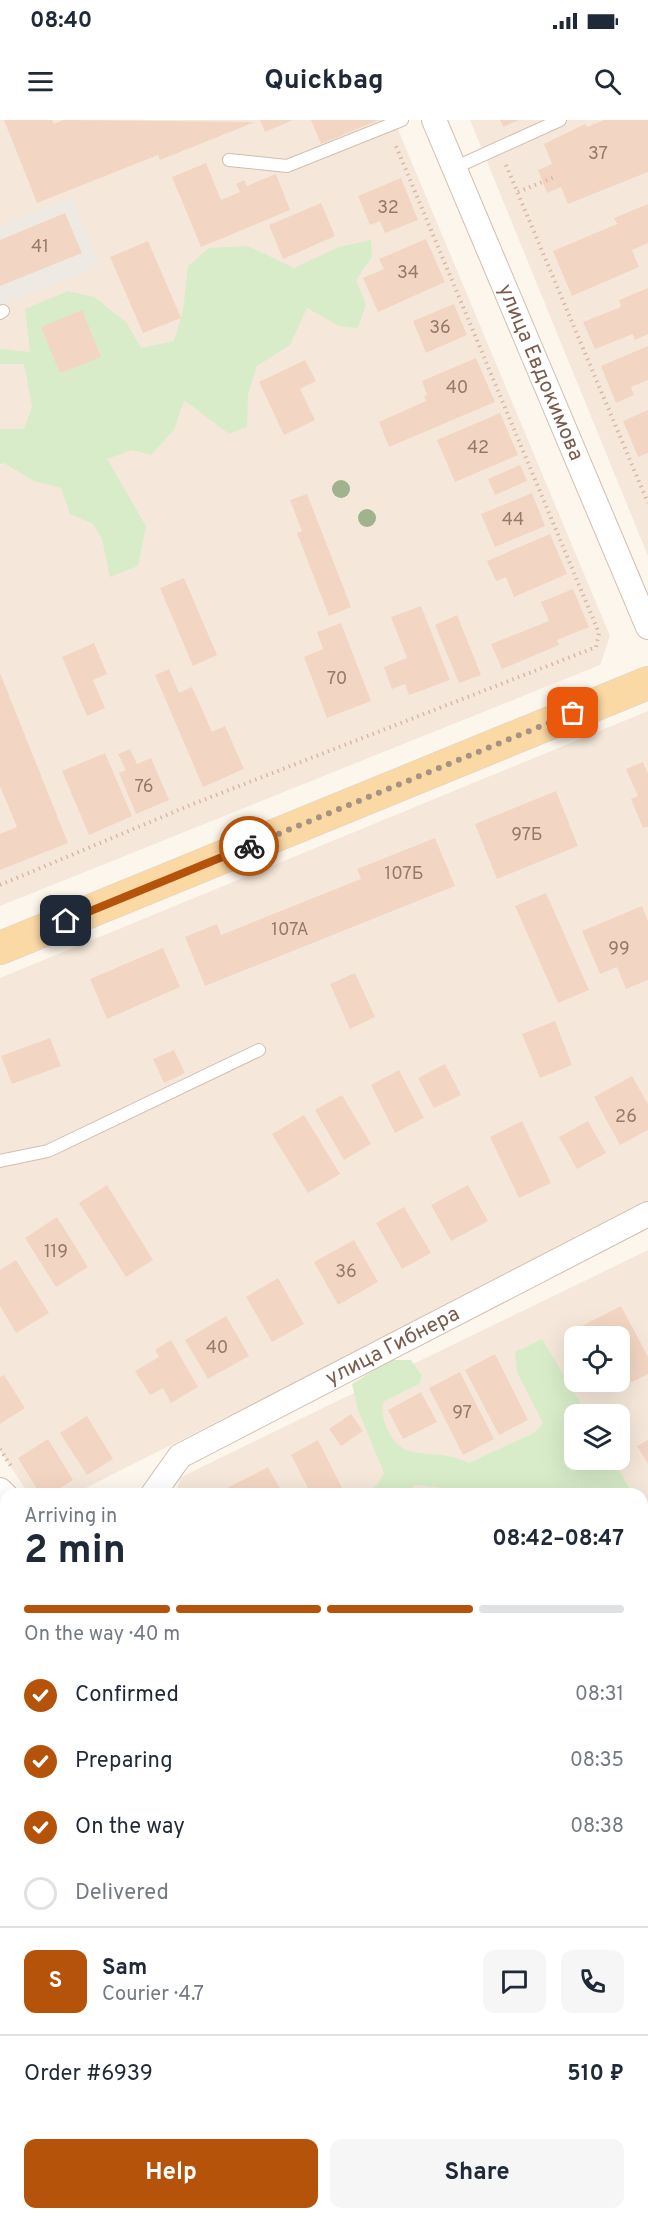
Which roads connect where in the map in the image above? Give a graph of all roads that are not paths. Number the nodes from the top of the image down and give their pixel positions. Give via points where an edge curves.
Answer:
1 (402, 120) edge
2 (434, 120) edge
3 (560, 120) edge
4 (229, 160) dead end
5 (454, 168) junction
6 (648, 627) edge
7 (648, 682) edge
8 (0, 948) edge
9 (259, 1050) dead end
10 (0, 1161) edge
11 (648, 1214) edge
12 (157, 1488) edge

1 - 4 lane via 287,166
2 - 5 street, улица Евдокимова
3 - 5 lane
5 - 6 street, улица Евдокимова
7 - 8 main road
9 - 10 lane via 48,1151
11 - 12 street, улица Гибнера via 180,1456

